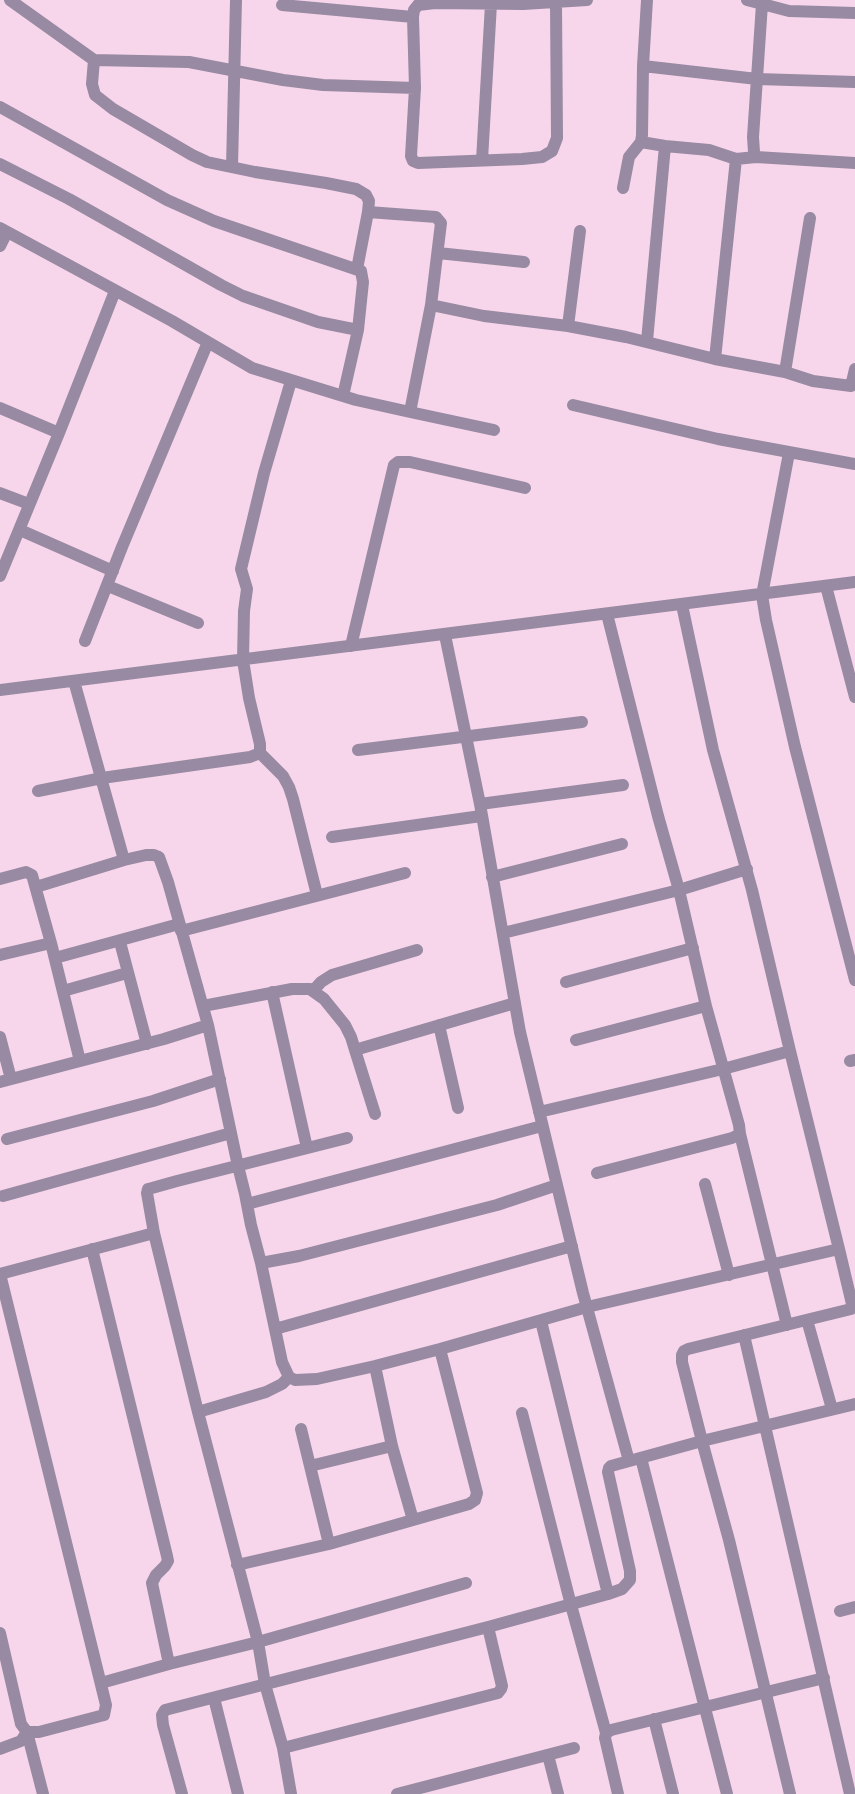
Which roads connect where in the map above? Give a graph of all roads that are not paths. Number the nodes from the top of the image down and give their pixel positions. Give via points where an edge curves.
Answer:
1 (10, 0) edge
2 (236, 0) edge
3 (587, 0) edge
4 (647, 0) edge
5 (747, 0) edge
6 (436, 2) edge
7 (556, 3) junction
8 (491, 4) junction
9 (762, 4) junction
10 (282, 5) dead end
11 (855, 13) edge
12 (413, 17) junction
13 (94, 60) junction
14 (643, 66) junction
15 (233, 70) junction
16 (756, 79) junction
17 (855, 82) edge
18 (415, 88) junction
19 (0, 107) edge
20 (641, 142) junction
21 (665, 146) junction
22 (756, 157) junction
23 (482, 160) junction
24 (736, 160) junction
25 (855, 163) edge
26 (0, 164) edge
27 (232, 167) junction
28 (623, 188) dead end
29 (368, 212) junction
30 (810, 218) dead end
31 (3, 230) edge
32 (580, 231) dead end
33 (0, 246) edge
34 (438, 253) junction
35 (524, 262) dead end
36 (356, 269) junction
37 (116, 291) junction
38 (431, 305) junction
39 (568, 326) junction
40 (358, 330) junction
41 (208, 342) junction
42 (647, 342) junction
43 (715, 359) junction
44 (855, 369) edge
45 (785, 372) junction
46 (291, 380) junction
47 (853, 386) edge
48 (343, 396) junction
49 (573, 405) dead end
50 (0, 408) edge
51 (410, 412) junction
52 (494, 430) dead end
53 (59, 433) junction
54 (789, 453) junction
55 (855, 464) edge
56 (525, 488) dead end
57 (0, 493) edge
58 (29, 504) junction
59 (20, 530) junction
60 (1, 571) edge
61 (113, 571) junction
62 (855, 582) edge
63 (108, 586) junction
64 (826, 586) junction
65 (762, 595) junction
66 (682, 605) junction
67 (607, 614) junction
68 (198, 623) dead end
69 (445, 635) junction
70 (85, 641) dead end
71 (351, 646) junction
72 (243, 660) junction
73 (74, 681) junction
74 (0, 690) edge
75 (855, 697) edge
76 (582, 722) dead end
77 (466, 737) junction
78 (358, 750) dead end
79 (260, 753) junction
80 (102, 778) junction
81 (623, 785) dead end
82 (38, 791) dead end
83 (480, 810) junction
84 (332, 837) dead end
85 (622, 844) dead end
86 (124, 860) junction
87 (747, 869) junction
88 (405, 873) dead end
89 (492, 877) junction
90 (0, 879) edge
91 (36, 887) junction
92 (679, 890) junction
93 (317, 895) junction
94 (180, 927) junction
95 (503, 933) junction
96 (120, 942) junction
97 (51, 943) junction
98 (693, 948) junction
99 (417, 950) dead end
100 (0, 955) edge
101 (55, 958) junction
102 (127, 973) junction
103 (855, 980) edge
104 (566, 982) dead end
105 (63, 991) junction
106 (313, 991) junction
107 (272, 992) junction
108 (515, 1003) junction
109 (203, 1006) junction
110 (706, 1006) junction
111 (208, 1025) junction
112 (438, 1025) junction
113 (0, 1037) edge
114 (576, 1040) dead end
115 (147, 1044) junction
116 (355, 1050) junction
117 (790, 1051) junction
118 (80, 1061) junction
119 (723, 1069) junction
120 (220, 1079) junction
121 (5, 1081) edge
122 (458, 1108) dead end
123 (539, 1112) junction
124 (375, 1114) dead end
125 (542, 1126) junction
126 (231, 1133) junction
127 (740, 1134) junction
128 (347, 1138) dead end
129 (7, 1139) dead end
130 (307, 1148) junction
131 (238, 1166) junction
132 (597, 1173) dead end
133 (706, 1184) dead end
134 (557, 1185) junction
135 (3, 1196) dead end
136 (247, 1204) junction
137 (154, 1233) junction
138 (572, 1246) junction
139 (839, 1248) junction
140 (92, 1249) junction
141 (261, 1263) junction
142 (772, 1265) junction
143 (0, 1274) edge
144 (729, 1275) junction
145 (587, 1307) junction
146 (854, 1308) edge
147 (807, 1320) junction
148 (542, 1321) junction
149 (787, 1325) junction
150 (275, 1329) junction
151 (744, 1335) junction
152 (440, 1349) junction
153 (375, 1366) junction
154 (289, 1377) junction
155 (855, 1404) edge
156 (832, 1409) junction
157 (198, 1412) junction
158 (522, 1413) dead end
159 (766, 1426) junction
160 (301, 1429) dead end
161 (702, 1441) junction
162 (392, 1446) junction
163 (635, 1460) junction
164 (310, 1466) junction
165 (413, 1520) junction
166 (329, 1544) junction
167 (237, 1565) junction
168 (466, 1583) dead end
169 (608, 1594) junction
170 (571, 1605) junction
171 (855, 1607) edge
172 (840, 1611) dead end
173 (488, 1627) junction
174 (0, 1633) edge
175 (258, 1642) junction
176 (169, 1664) junction
177 (824, 1678) junction
178 (101, 1683) junction
179 (265, 1684) junction
180 (766, 1692) junction
181 (214, 1698) junction
182 (706, 1707) junction
183 (654, 1719) junction
184 (27, 1732) junction
185 (606, 1733) junction
186 (284, 1748) junction
187 (574, 1748) dead end
188 (0, 1749) edge
189 (548, 1755) junction
190 (43, 1794) edge
191 (182, 1794) edge
192 (238, 1794) edge
193 (291, 1794) edge
194 (397, 1794) edge
195 (558, 1794) edge
196 (618, 1794) edge
197 (673, 1794) edge
198 (727, 1794) edge
199 (790, 1794) edge
200 (850, 1794) edge

1 - 13 street
2 - 15 street
3 - 7 street
4 - 14 street
5 - 9 street
6 - 8 street
6 - 12 street via 418,5
7 - 8 street
7 - 23 street via 555,146 552,152 542,157
8 - 23 street
9 - 11 street via 789,11
9 - 16 street
10 - 12 street
12 - 18 street
13 - 15 street via 189,62
13 - 27 street via 93,89 105,103 192,155
14 - 16 street
14 - 20 street
15 - 18 street via 323,85
15 - 27 street
16 - 17 street
16 - 22 street via 753,137
18 - 23 street via 412,160 418,163
19 - 36 street via 116,172 214,221
20 - 21 street
20 - 28 street via 629,157
21 - 24 street via 709,150
21 - 42 street
22 - 24 street
22 - 25 street
24 - 43 street
26 - 40 street via 243,296 318,322
27 - 29 street via 356,189 369,198
29 - 34 street via 436,217 441,223
29 - 36 street
30 - 45 street
31 - 33 street
31 - 37 street
32 - 39 street
34 - 35 street
34 - 38 street
36 - 40 street via 361,271 363,282
37 - 41 street
37 - 53 street
38 - 39 street via 484,316
38 - 51 street
39 - 42 street
40 - 48 street
41 - 46 street via 252,368
41 - 61 street
42 - 43 street
43 - 45 street
44 - 47 street
45 - 47 street
46 - 48 street
46 - 72 street via 241,569 247,589
48 - 51 street
49 - 54 street
50 - 53 street
51 - 52 street
53 - 58 street
54 - 55 street
54 - 65 street
56 - 71 street via 410,462 394,464
57 - 58 street
58 - 59 street
59 - 60 street
59 - 61 street
61 - 63 street
62 - 64 street
63 - 68 street
63 - 70 street
64 - 65 street
64 - 75 street
65 - 66 street
65 - 103 street via 795,747
66 - 67 street
66 - 87 street via 713,750
67 - 69 street
67 - 92 street
69 - 71 street
69 - 77 street
71 - 72 street
72 - 73 street
72 - 79 street
73 - 74 street
73 - 80 street
76 - 77 street
77 - 78 street
77 - 83 street
79 - 80 street
79 - 93 street via 283,776 289,787
80 - 82 street
80 - 86 street
81 - 83 street
83 - 84 street
83 - 89 street
85 - 89 street
86 - 91 street
86 - 94 street via 146,855 159,857
87 - 92 street
87 - 117 street
88 - 93 street
89 - 95 street
90 - 91 street via 29,872
91 - 97 street
92 - 95 street
92 - 98 street
93 - 94 street
94 - 96 street
94 - 109 street
95 - 108 street
96 - 101 street
96 - 102 street
97 - 100 street
97 - 101 street
98 - 104 street
98 - 110 street
99 - 106 street via 332,975
101 - 105 street
102 - 105 street
102 - 115 street
105 - 118 street
106 - 107 street via 301,988
106 - 116 street via 324,999 345,1025
107 - 109 street
107 - 130 street
108 - 112 street
108 - 123 street
109 - 111 street
110 - 114 street
110 - 119 street
111 - 115 street
111 - 120 street
112 - 116 street
112 - 122 street
113 - 121 street
115 - 118 street
116 - 124 street
117 - 119 street
117 - 139 street
118 - 121 street
119 - 123 street
119 - 127 street
120 - 126 street
120 - 129 street via 153,1101
123 - 125 street
125 - 134 street
125 - 136 street
126 - 131 street
126 - 135 street
127 - 132 street
127 - 142 street
128 - 130 street
130 - 131 street
131 - 136 street
131 - 137 street via 148,1189 146,1193
133 - 144 street
134 - 138 street
134 - 141 street via 497,1205
136 - 141 street
137 - 140 street
137 - 157 street
138 - 145 street
138 - 150 street
139 - 142 street
139 - 146 street
140 - 143 street
140 - 176 street via 168,1561 152,1583
141 - 150 street
142 - 144 street
142 - 149 street
143 - 178 street
144 - 145 street
145 - 148 street
145 - 163 street
146 - 147 street
147 - 149 street
147 - 156 street
148 - 152 street
148 - 169 street
149 - 151 street
150 - 154 street via 282,1362
151 - 159 street
151 - 161 street via 682,1353
152 - 153 street
152 - 165 street via 477,1493 470,1504
153 - 154 street via 317,1379 301,1381
153 - 162 street
154 - 157 street via 266,1392
155 - 156 street
156 - 159 street
157 - 167 street
158 - 170 street
159 - 161 street
159 - 177 street
160 - 164 street
161 - 163 street
161 - 180 street
162 - 164 street
162 - 165 street
163 - 169 street via 611,1466 608,1472 630,1580 622,1589
163 - 182 street
164 - 166 street
165 - 166 street
166 - 167 street
167 - 175 street
168 - 175 street
169 - 170 street
170 - 173 street
170 - 185 street
171 - 172 street
173 - 179 street
173 - 186 street via 502,1686 498,1693
174 - 184 street via 21,1724
175 - 176 street
175 - 179 street
176 - 178 street
177 - 180 street
177 - 200 street
178 - 184 street via 106,1705 104,1714 39,1732
179 - 181 street
179 - 186 street
180 - 182 street
180 - 199 street
181 - 191 street via 165,1710 162,1715
181 - 192 street
182 - 183 street
182 - 198 street
183 - 185 street
183 - 197 street
184 - 188 street via 21,1741
184 - 190 street
185 - 196 street
186 - 193 street
187 - 189 street
189 - 194 street
189 - 195 street

